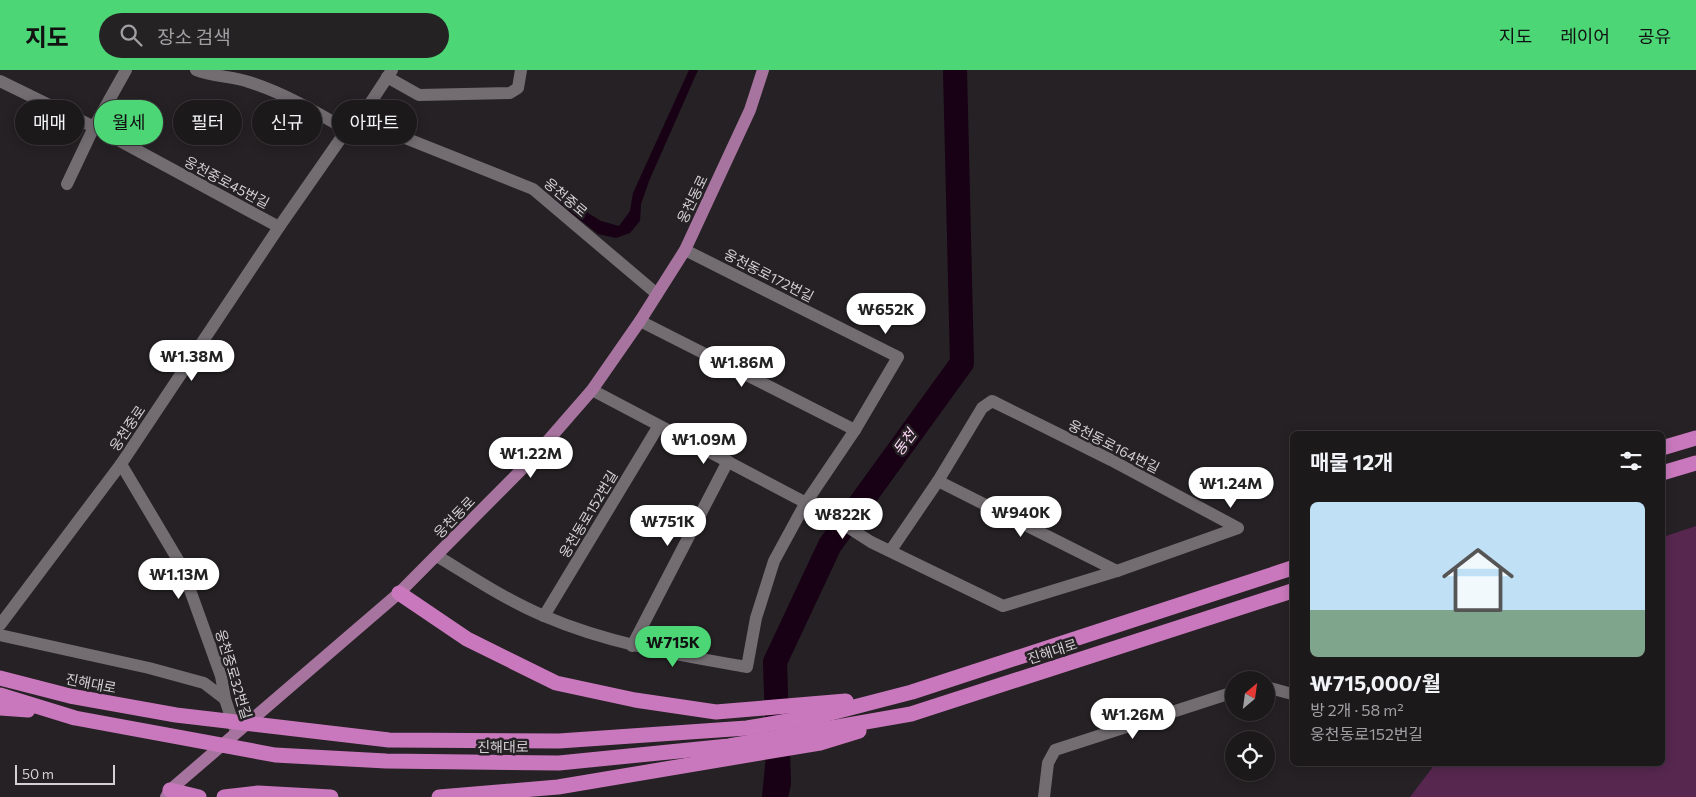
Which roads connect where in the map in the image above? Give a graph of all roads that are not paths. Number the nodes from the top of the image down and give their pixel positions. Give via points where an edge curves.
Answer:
1 (126, 70) edge
2 (196, 70) edge
3 (521, 70) edge
4 (763, 70) edge
5 (390, 73) edge
6 (0, 81) edge
7 (109, 100) edge
8 (371, 100) edge
9 (332, 121) edge
10 (94, 127) joint
11 (417, 143) edge
12 (127, 145) edge
13 (336, 145) edge
14 (67, 184) dead end
15 (279, 227) junction
16 (685, 250) junction
17 (657, 294) junction
18 (640, 321) junction
19 (592, 390) junction
20 (658, 427) junction
21 (856, 430) junction
22 (1696, 438) edge
23 (1665, 447) edge
24 (728, 461) junction
25 (1696, 463) edge
26 (121, 464) junction
27 (1665, 472) edge
28 (938, 481) junction
29 (805, 504) junction
30 (891, 550) junction
31 (437, 556) junction
32 (1290, 569) edge
33 (1117, 571) junction
34 (1290, 592) edge
35 (399, 593) junction
36 (544, 616) junction
37 (0, 625) edge
38 (0, 635) edge
39 (632, 646) junction
40 (0, 678) edge
41 (1275, 689) edge
42 (1290, 693) edge
43 (0, 695) edge
44 (1225, 695) edge
45 (225, 699) junction
46 (0, 708) edge
47 (828, 708) junction
48 (58, 713) junction
49 (237, 733) junction
50 (730, 752) junction
51 (168, 794) edge
52 (199, 797) edge
53 (224, 797) edge
54 (331, 797) edge
55 (439, 797) edge
56 (1044, 797) edge

1 - 7 street
2 - 9 street via 248,81 304,105
3 - 5 street via 518,88 510,93 419,95
4 - 16 main road, 웅천동로 via 750,110
5 - 8 street, 웅천중로
6 - 10 street, 웅천중로45번길
10 - 14 street
11 - 17 street, 웅천중로 via 533,189
12 - 15 street, 웅천중로45번길
13 - 15 street, 웅천중로
15 - 26 street, 웅천중로
16 - 17 main road, 웅천동로
16 - 21 street, 웅천동로172번길 via 898,357
17 - 18 main road, 웅천동로
18 - 19 main road, 웅천동로
18 - 21 street
19 - 20 street
19 - 31 main road, 웅천동로 via 531,460
20 - 24 street
20 - 36 street, 웅천동로152번길
21 - 29 street, 웅천동로172번길
22 - 23 highway
24 - 29 street
24 - 39 street
25 - 27 highway
26 - 37 street, 웅천중로
26 - 45 street, 웅천중로32번길 via 181,565 221,676
28 - 30 street, 웅천동로164번길
28 - 33 street
28 - 33 street, 웅천동로164번길 via 982,408 992,401 1238,528
29 - 30 street, 웅천동로164번길
29 - 39 street via 774,561 756,618 747,667
30 - 33 street, 웅천동로164번길 via 1003,606
31 - 35 main road, 웅천동로
31 - 36 street
32 - 47 highway, 진해대로 via 912,692
34 - 50 highway, 진해대로 via 911,714 819,736
35 - 47 highway via 467,639 556,683 635,700 716,712
35 - 49 main road, 웅천동로
36 - 39 street
38 - 45 street via 204,683
40 - 47 highway, 진해대로 via 70,696 176,714 389,740 559,741 747,728
41 - 42 street
43 - 48 highway
44 - 56 street via 1055,750 1048,763
45 - 49 street, 웅천중로32번길
46 - 48 highway
48 - 50 highway, 진해대로 via 275,755 386,761 559,763
49 - 51 main road, 웅천동로
50 - 55 highway via 558,787
51 - 52 highway
53 - 54 highway via 258,793

